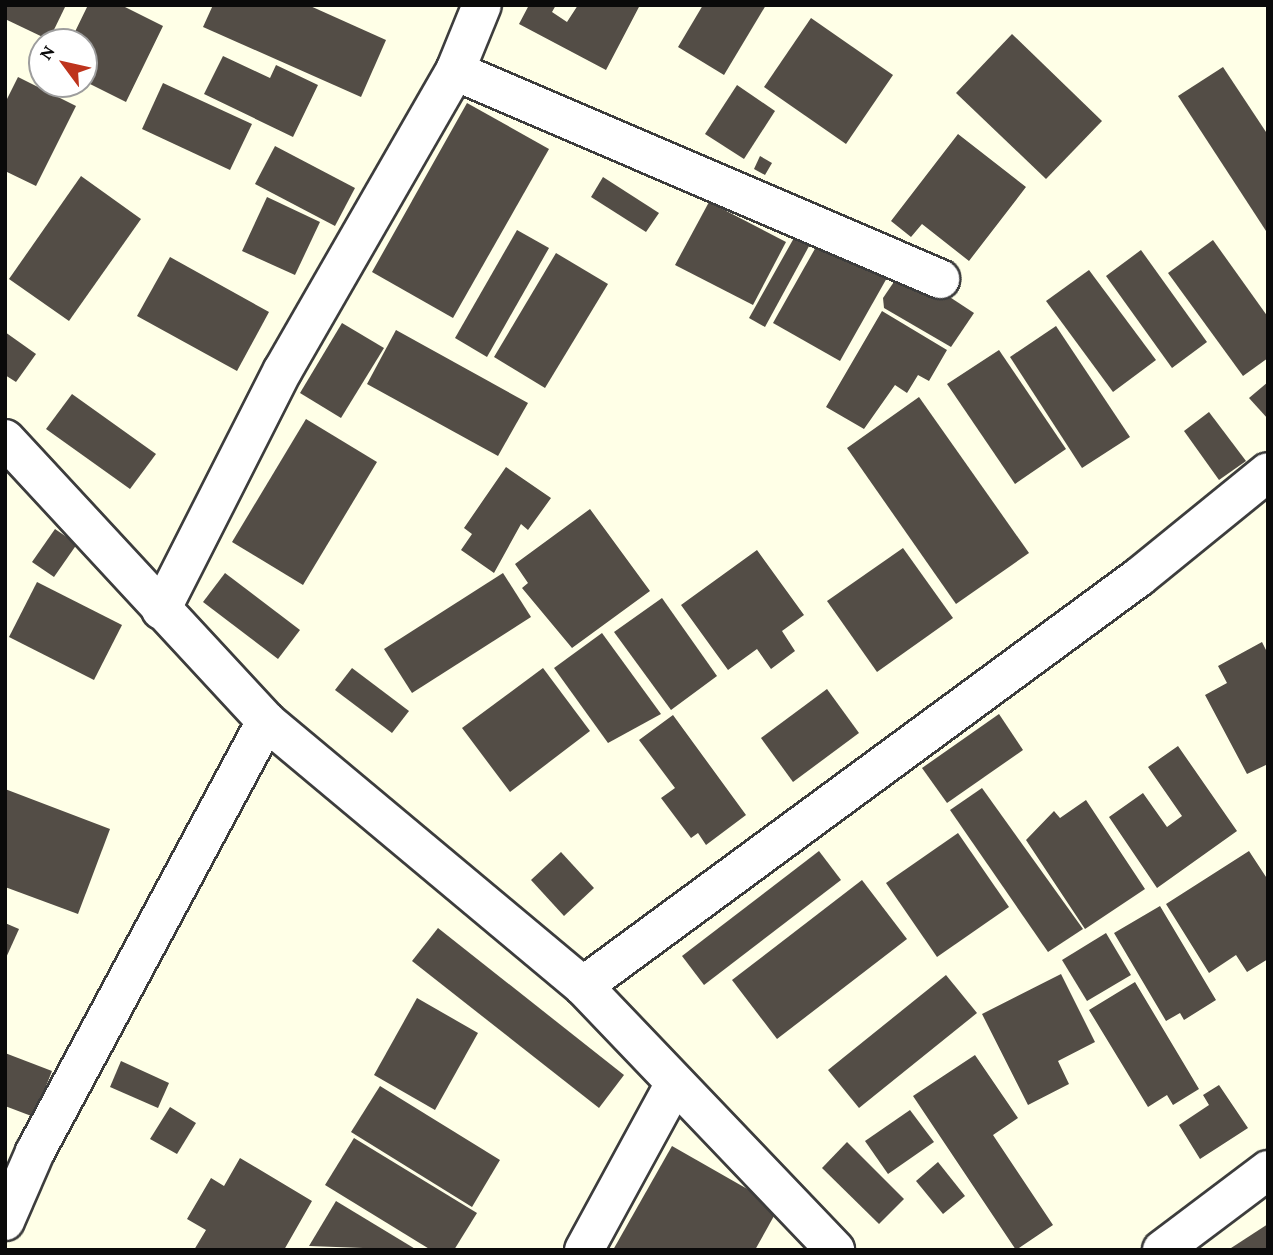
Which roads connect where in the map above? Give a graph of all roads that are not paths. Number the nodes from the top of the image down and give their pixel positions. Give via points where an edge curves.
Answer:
1 (482, 5) edge
2 (455, 71) junction
3 (940, 279) dead end
4 (5, 439) edge
5 (1268, 472) edge
6 (161, 610) junction
7 (266, 720) junction
8 (583, 986) junction
9 (674, 1085) junction
10 (1268, 1170) edge
11 (5, 1222) edge
12 (584, 1250) edge
13 (835, 1250) edge
14 (1162, 1250) edge

1 - 2 street
2 - 3 street
2 - 6 street via 283,370
4 - 6 street
5 - 8 street via 1128,585
6 - 7 street
7 - 8 street
7 - 11 street via 35,1153
8 - 9 street
9 - 12 street
9 - 13 street
10 - 14 street

